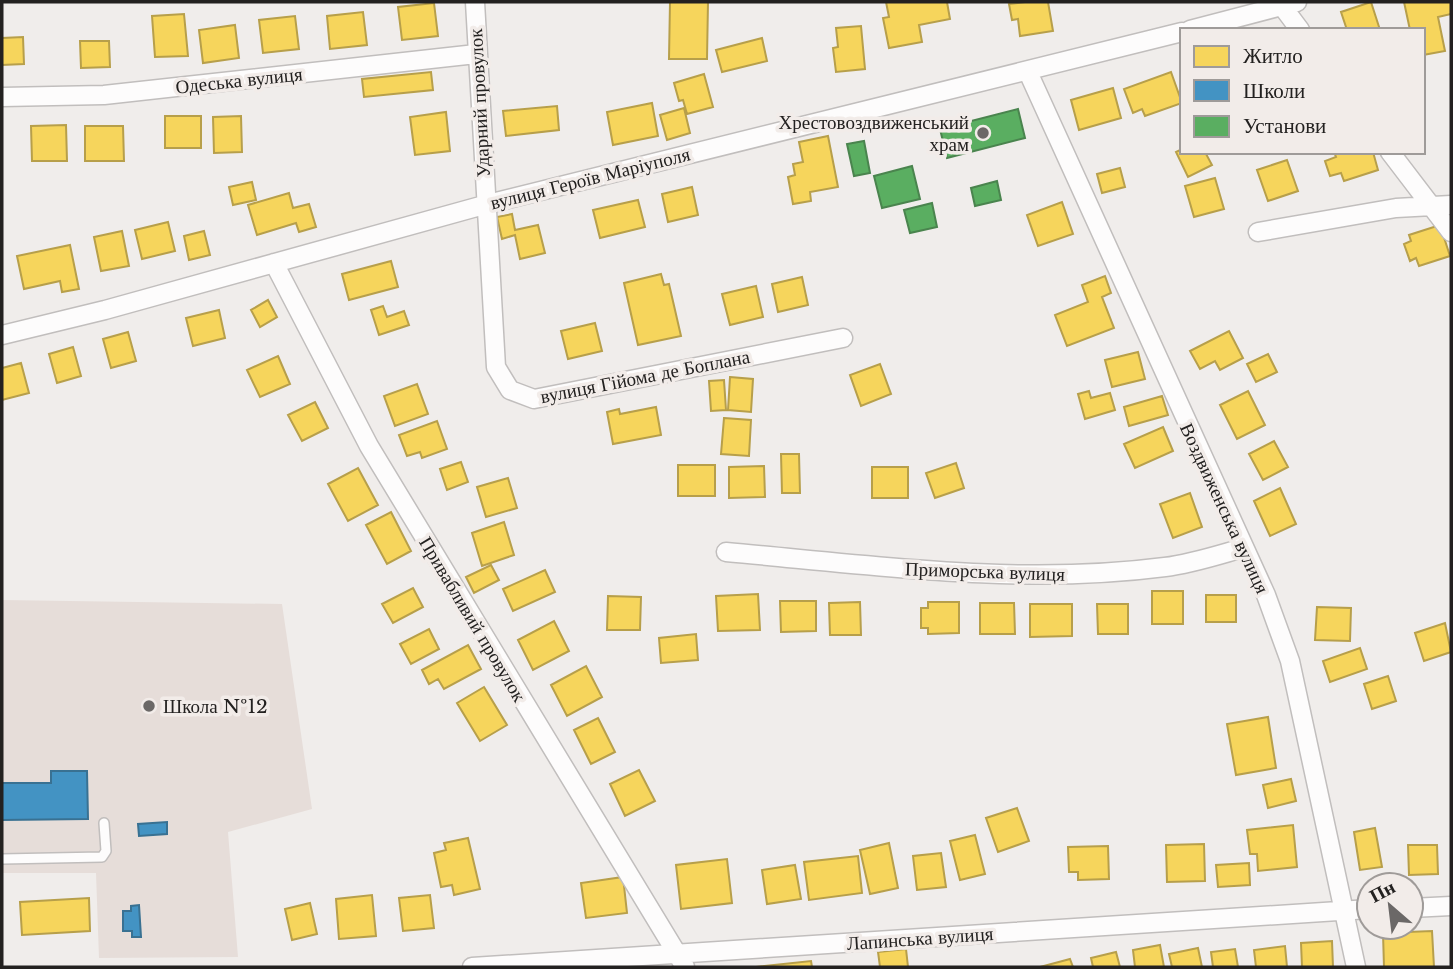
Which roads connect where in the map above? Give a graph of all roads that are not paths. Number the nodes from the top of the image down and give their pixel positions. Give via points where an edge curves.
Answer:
1 (475, 2) edge
2 (1289, 4) edge
3 (1198, 28) edge
4 (1299, 28) edge
5 (1180, 33) edge
6 (476, 54) junction
7 (1028, 72) junction
8 (2, 97) edge
9 (1391, 154) edge
10 (484, 205) junction
11 (1429, 205) junction
12 (1451, 205) edge
13 (1258, 232) dead end
14 (1451, 232) edge
15 (274, 262) junction
16 (2, 335) edge
17 (843, 338) dead end
18 (1243, 548) junction
19 (726, 552) dead end
20 (104, 823) dead end
21 (2, 859) edge
22 (1451, 906) edge
23 (1425, 907) edge
24 (1345, 910) junction
25 (1355, 910) edge
26 (682, 960) edge
27 (472, 967) edge
28 (1356, 967) edge

1 - 6 street, Ударний провулок
2 - 3 street
2 - 4 street
5 - 7 street, вулиця Героїв Маріуполя
6 - 8 street, Одеська вулиця via 104,95
6 - 10 street, Ударний провулок
7 - 10 street, вулиця Героїв Маріуполя via 821,119
7 - 18 street, Воздвиженська вулиця
9 - 11 street
10 - 15 street, вулиця Героїв Маріуполя
10 - 17 street, вулиця Гійома де Боплана via 496,367 510,390 534,399
11 - 12 street
11 - 13 street
11 - 14 street
15 - 16 street, вулиця Героїв Маріуполя
15 - 26 street, Привабливий провулок via 369,446
18 - 19 street, Приморська вулиця via 1167,567 1026,575
18 - 24 street, Воздвиженська вулиця via 1290,661
20 - 21 lane via 106,851 102,856
22 - 23 street
24 - 25 street, Лапинська вулиця
24 - 26 street, Лапинська вулиця
24 - 28 street, Воздвиженська вулиця
26 - 27 street, Лапинська вулиця

